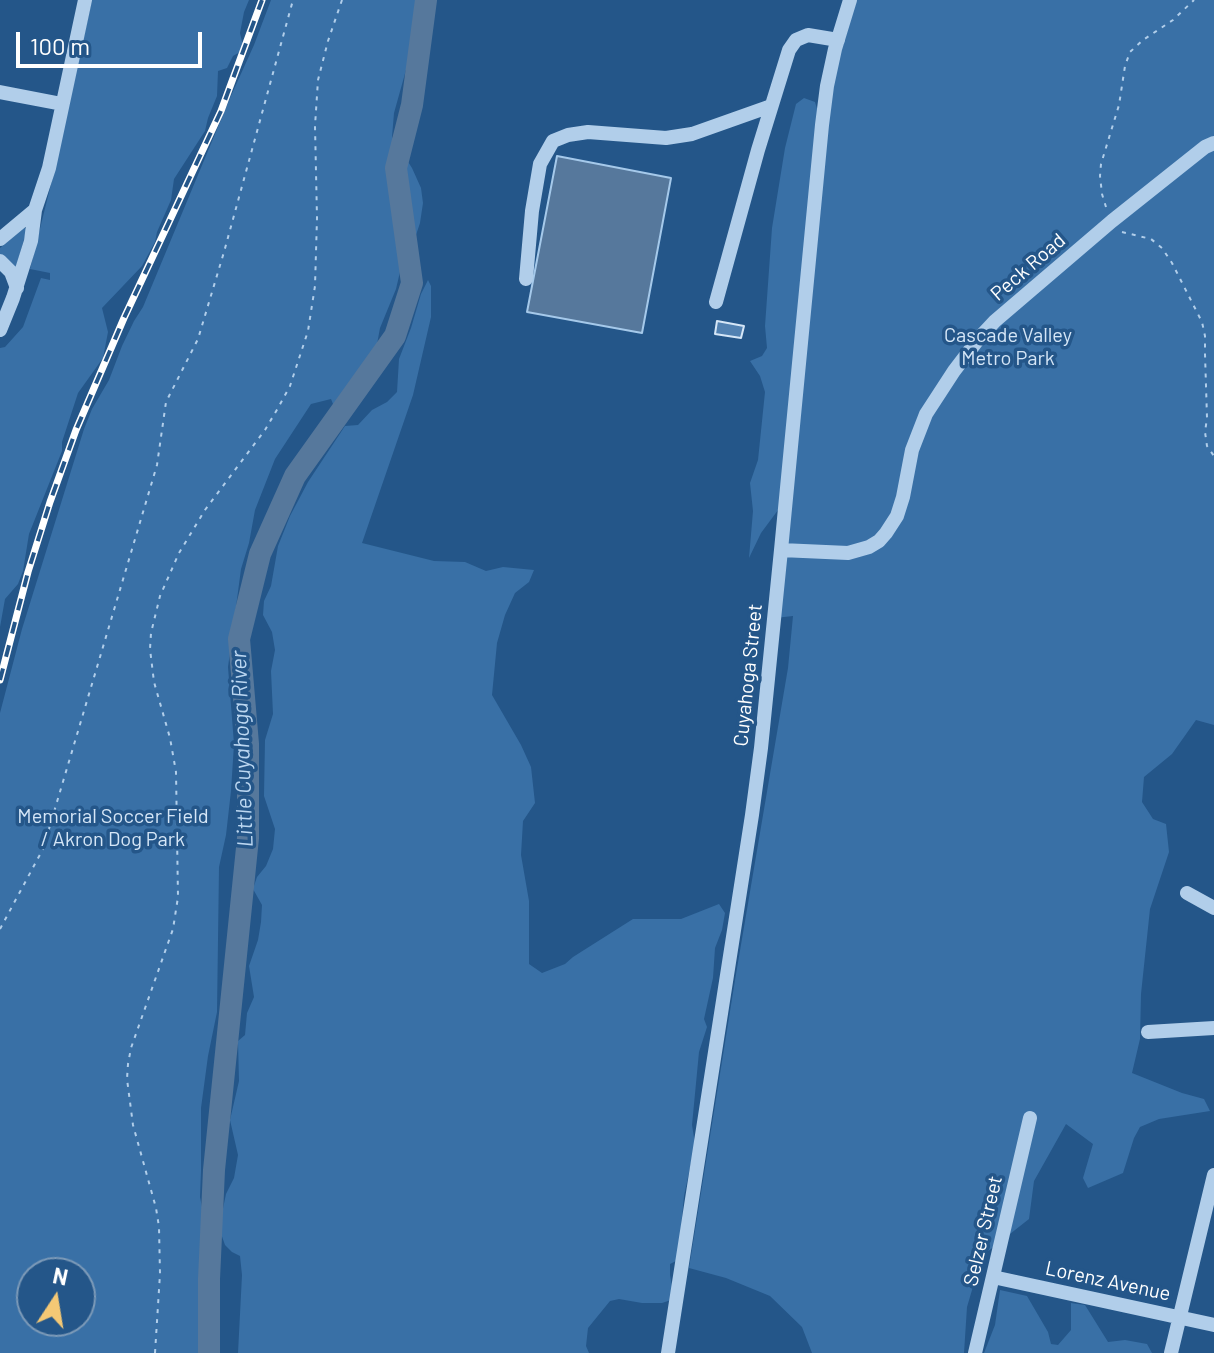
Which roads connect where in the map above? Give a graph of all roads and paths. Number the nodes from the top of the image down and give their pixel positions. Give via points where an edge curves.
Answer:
1 (85, 0) edge
2 (293, 0) edge
3 (342, 0) edge
4 (850, 0) edge
5 (1194, 0) edge
6 (838, 40) junction
7 (0, 92) edge
8 (62, 104) junction
9 (771, 106) junction
10 (1214, 143) edge
11 (35, 210) junction
12 (1112, 221) junction
13 (0, 239) edge
14 (2, 263) edge
15 (526, 279) dead end
16 (17, 288) junction
17 (716, 302) dead end
18 (0, 330) edge
19 (1214, 456) edge
20 (781, 550) junction
21 (1187, 893) dead end
22 (1214, 908) edge
23 (0, 929) edge
24 (1214, 1028) edge
25 (1148, 1032) dead end
26 (1030, 1118) dead end
27 (1214, 1175) edge
28 (993, 1277) junction
29 (1179, 1317) junction
30 (1214, 1325) edge
31 (155, 1353) edge
32 (668, 1353) edge
33 (975, 1353) edge
34 (1171, 1353) edge

1 - 8 street
2 - 23 path via 198,339 166,402 157,465 43,849
3 - 31 path via 318,80 315,286 301,354 272,419 179,553 151,633 154,682 176,772 178,897 173,929 135,1033 127,1079 137,1145 159,1227
4 - 6 street, Cuyahoga Street
5 - 12 path via 1130,52 1101,164 1102,194
6 - 9 street via 808,35 796,40
6 - 20 street, Cuyahoga Street via 822,125
7 - 8 street
8 - 11 street
9 - 15 street via 692,134 666,138 588,132 553,141 540,164
9 - 17 street
10 - 12 street, Peck Road
11 - 13 street
11 - 16 street
12 - 19 path via 1117,230 1151,239 1162,248 1202,322 1205,432
12 - 20 street, Peck Road via 995,321 954,371 926,414 897,516 879,541 848,553
14 - 16 street
16 - 18 street
20 - 32 street, Cuyahoga Street via 752,815
21 - 22 street
24 - 25 street
26 - 28 street, Selzer Street
27 - 29 street
28 - 29 street, Lorenz Avenue
28 - 33 street, Selzer Street
29 - 30 street, Lorenz Avenue
29 - 34 street

